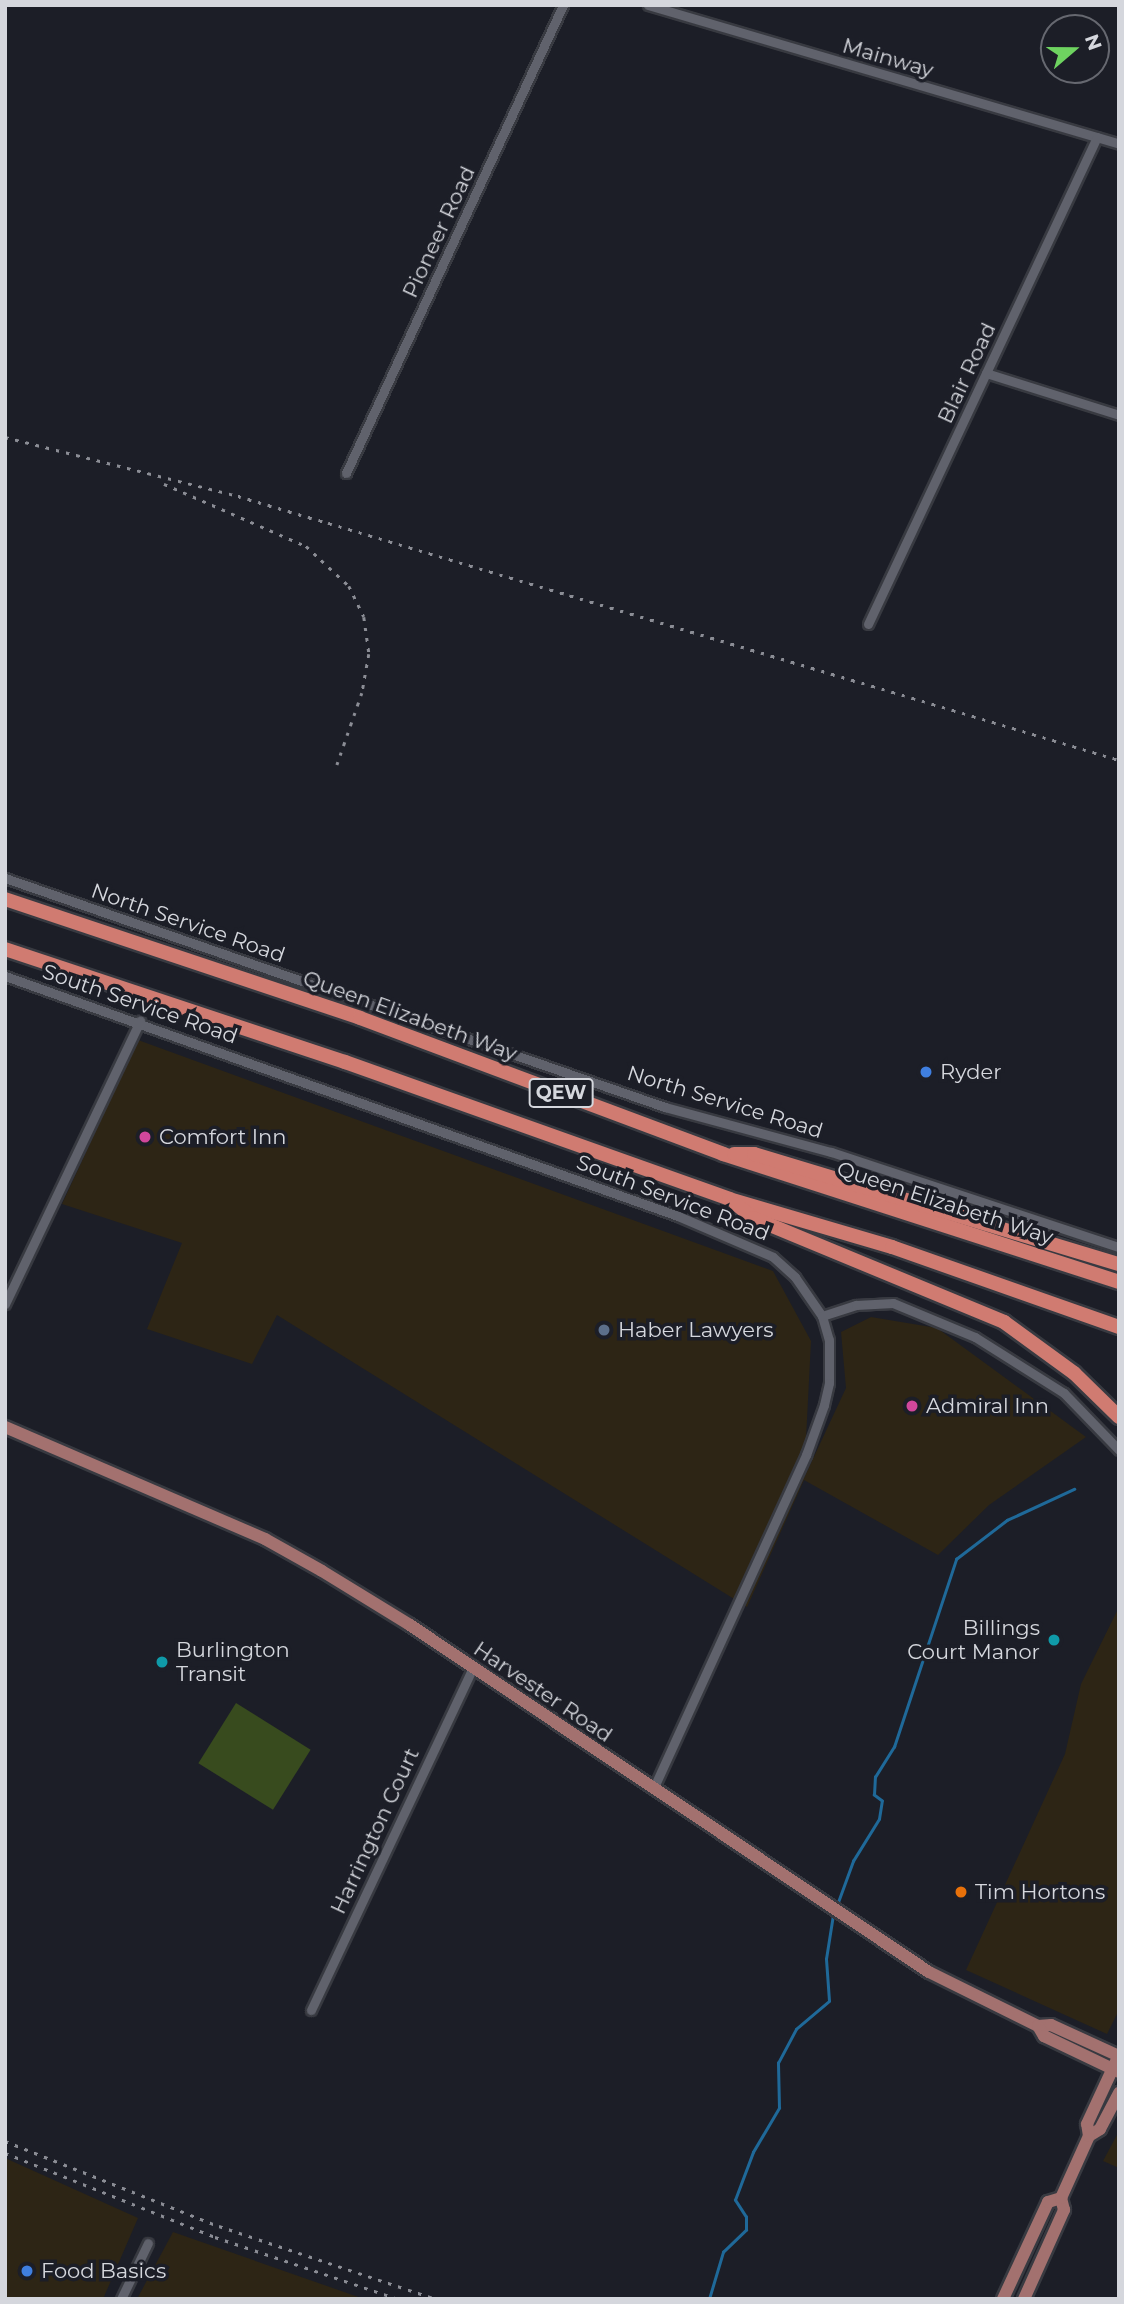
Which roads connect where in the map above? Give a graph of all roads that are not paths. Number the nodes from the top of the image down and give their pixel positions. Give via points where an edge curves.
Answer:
1 (563, 5) edge
2 (648, 5) edge
3 (1097, 137) junction
4 (1119, 144) edge
5 (986, 373) junction
6 (1119, 415) edge
7 (346, 473) dead end
8 (868, 624) dead end
9 (5, 878) edge
10 (5, 899) edge
11 (5, 949) edge
12 (5, 976) edge
13 (140, 1021) junction
14 (723, 1154) junction
15 (730, 1199) junction
16 (1119, 1247) edge
17 (1119, 1264) edge
18 (1119, 1282) edge
19 (5, 1304) edge
20 (822, 1316) junction
21 (1119, 1327) edge
22 (1119, 1417) edge
23 (5, 1427) edge
24 (1119, 1450) edge
25 (472, 1669) junction
26 (653, 1789) junction
27 (311, 2010) dead end
28 (1038, 2026) junction
29 (1119, 2056) edge
30 (1115, 2070) edge
31 (1119, 2094) edge
32 (1088, 2136) junction
33 (1061, 2198) junction
34 (148, 2243) dead end
35 (121, 2299) edge
36 (1003, 2299) edge
37 (1024, 2299) edge

1 - 7 street, Pioneer Road
2 - 3 street, Mainway
3 - 4 street, Mainway
3 - 5 street, Blair Road
5 - 6 street
5 - 8 street, Blair Road
9 - 16 street, North Service Road via 665,1107 831,1152
10 - 14 highway, Queen Elizabeth Way / QEW via 360,1018
11 - 15 highway, QEW via 332,1057
12 - 13 street, South Service Road
13 - 19 street
13 - 20 street, South Service Road via 728,1235 786,1268
14 - 17 highway via 754,1154
14 - 18 highway, Queen Elizabeth Way / QEW
15 - 21 highway, QEW via 892,1247
15 - 22 highway via 753,1218 1004,1322 1064,1364
20 - 24 street via 856,1305 892,1303 967,1333 1064,1393
20 - 26 street, South Service Road via 829,1340 830,1383 818,1423
23 - 25 main road, Harvester Road via 265,1539 410,1625
25 - 26 main road, Harvester Road
25 - 27 street, Harrington Court
26 - 28 main road, Harvester Road via 929,1972
28 - 29 main road, Harvester Road via 1051,2025
28 - 30 main road, Harvester Road via 1044,2036
29 - 30 main road
30 - 32 main road via 1087,2124
31 - 32 main road via 1100,2129
32 - 33 main road
33 - 36 main road via 1048,2202
33 - 37 main road via 1063,2210
34 - 35 street

